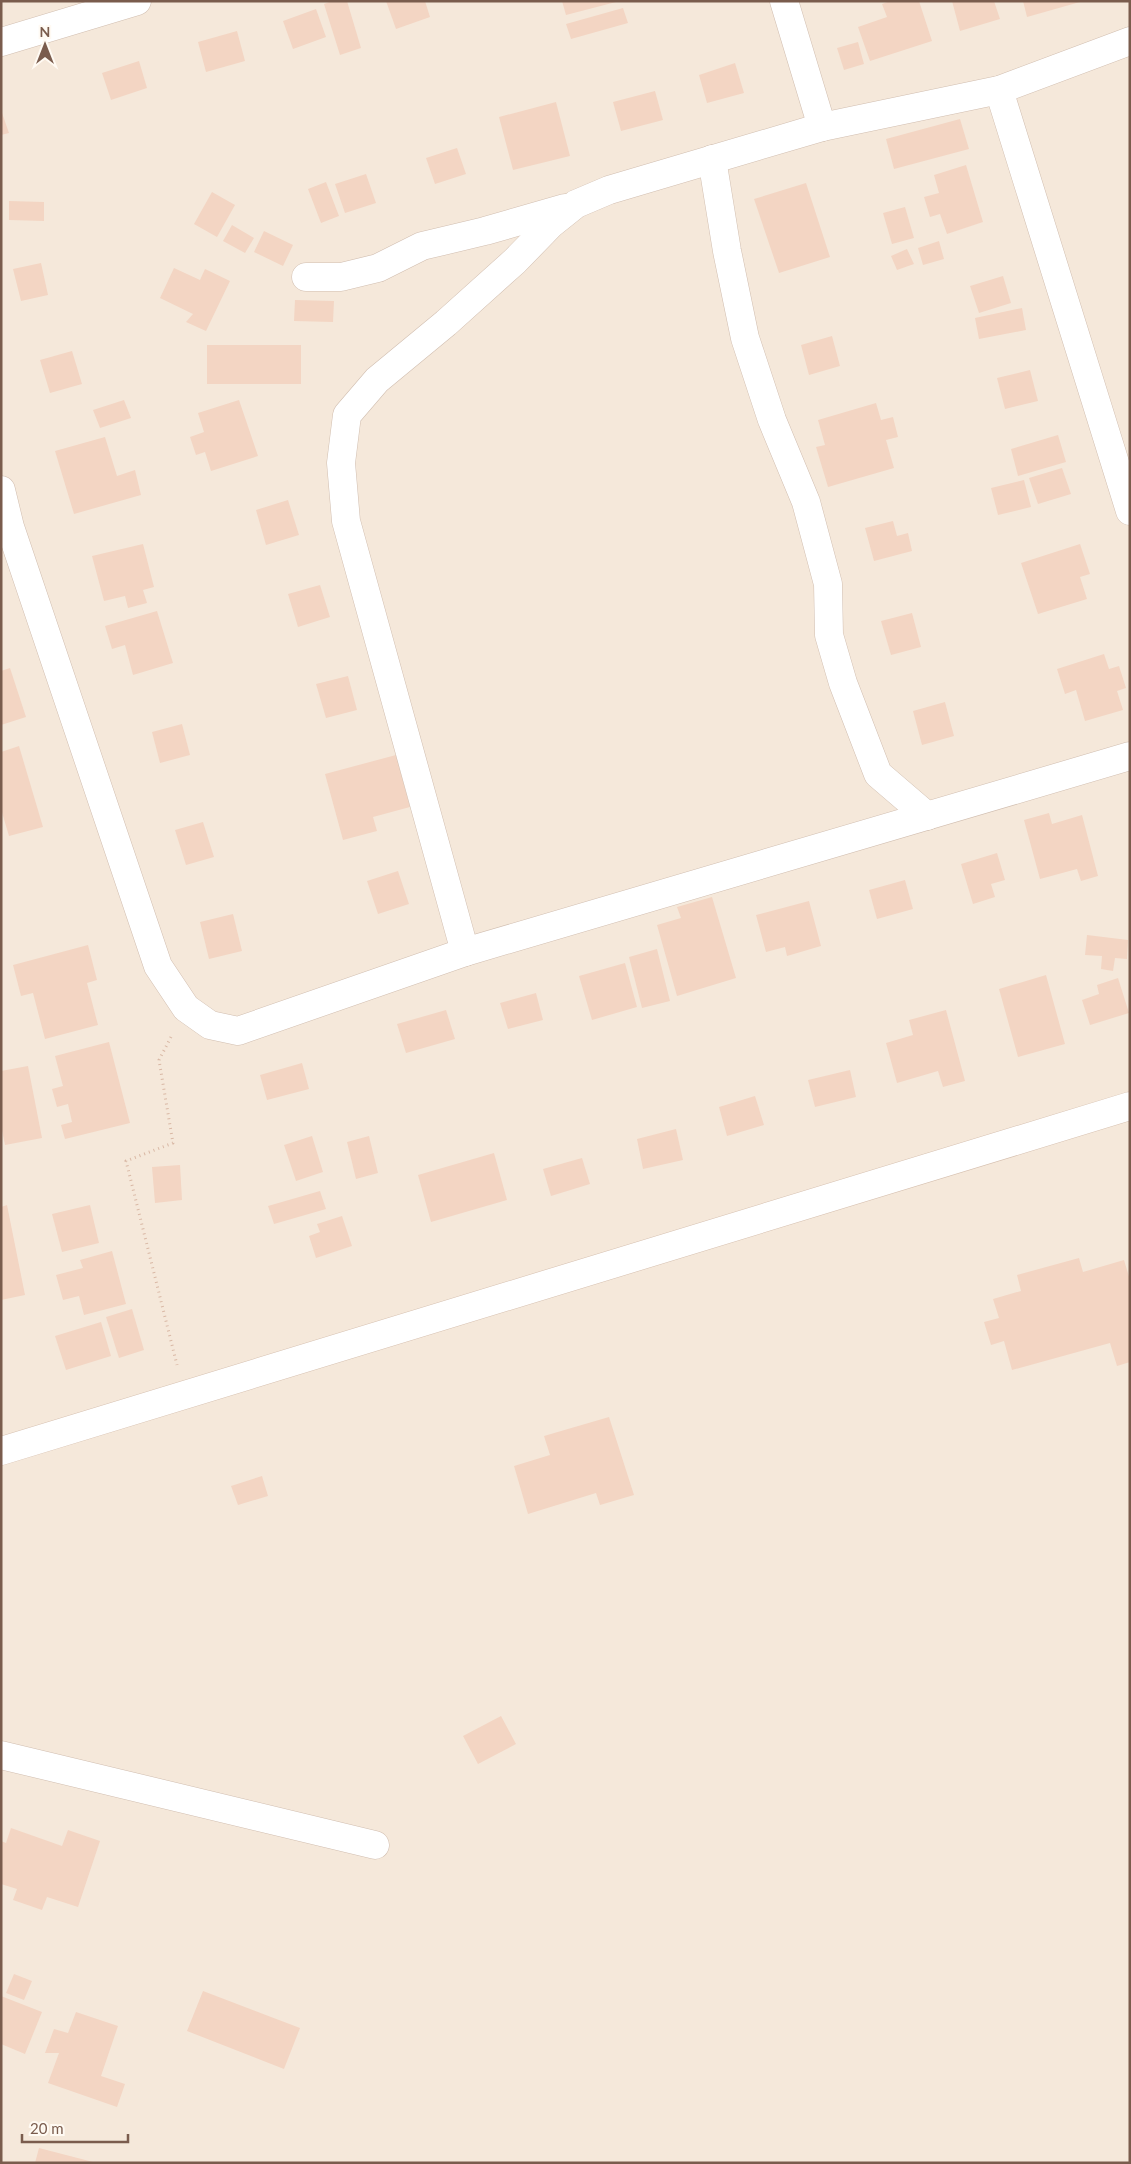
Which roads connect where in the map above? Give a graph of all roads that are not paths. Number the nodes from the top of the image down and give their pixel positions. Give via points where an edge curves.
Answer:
1 (137, 1) edge
2 (784, 1) edge
3 (1130, 41) edge
4 (1, 42) edge
5 (999, 90) junction
6 (822, 127) junction
7 (712, 159) junction
8 (576, 204) junction
9 (306, 277) dead end
10 (1, 490) edge
11 (1130, 511) edge
12 (1130, 756) edge
13 (927, 816) junction
14 (464, 952) junction
15 (1130, 1106) edge
16 (1, 1450) edge
17 (1, 1755) edge
18 (375, 1845) dead end

1 - 4 street
2 - 6 street
3 - 5 street
5 - 6 street
5 - 11 street
6 - 7 street
7 - 8 street via 609,190
7 - 13 street via 745,338 772,420 806,502 828,584 829,635 843,683 878,774
8 - 9 street via 422,246 378,268 341,277
8 - 14 street via 446,323 377,380 346,416 341,463 346,521
10 - 14 street via 10,527 158,966 186,1008 210,1025 238,1031
12 - 13 street
13 - 14 street
15 - 16 street
17 - 18 street

